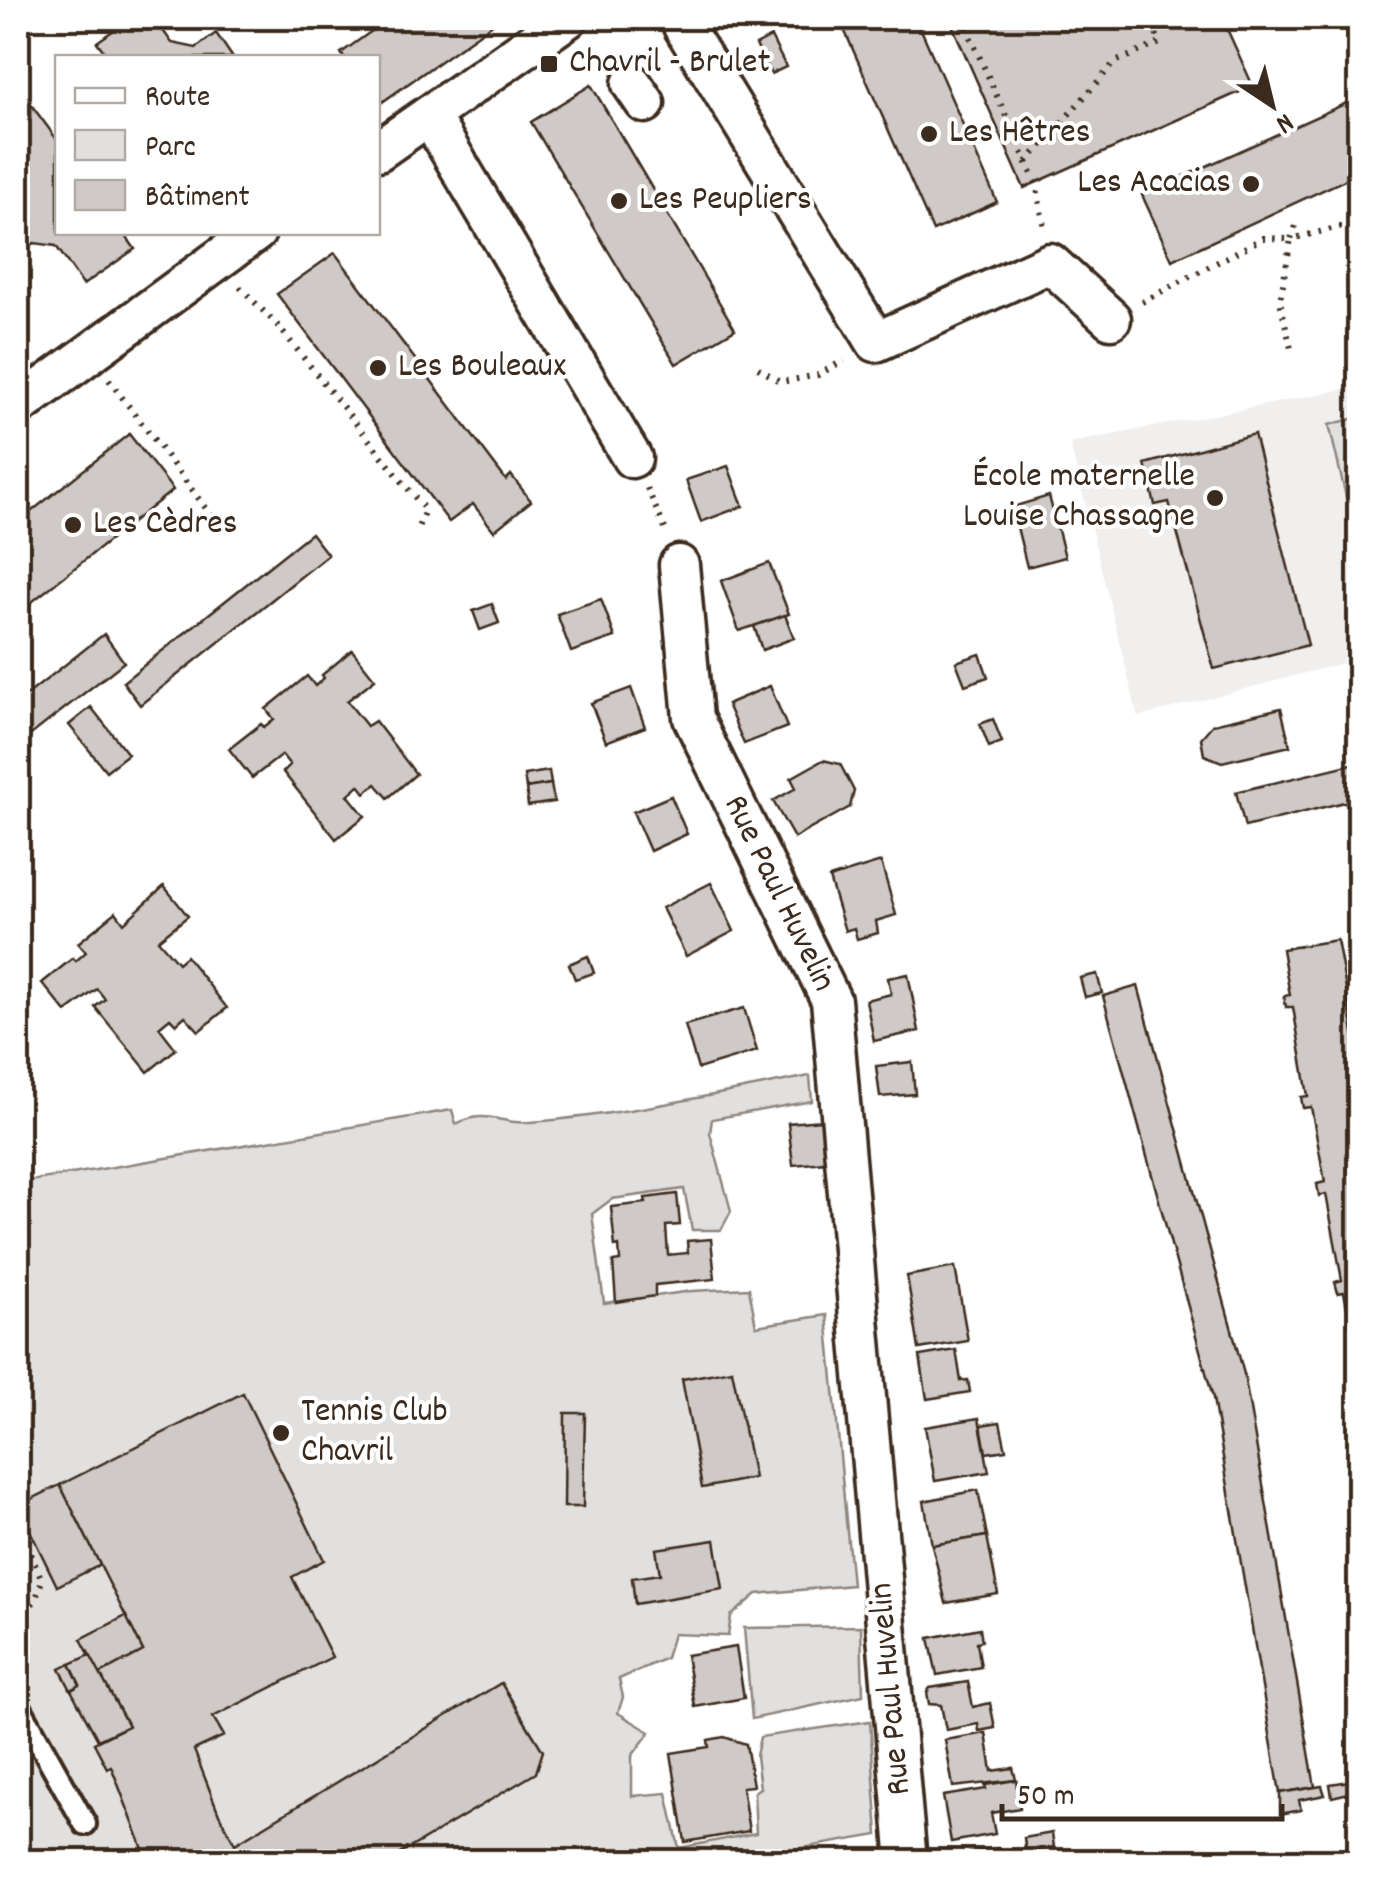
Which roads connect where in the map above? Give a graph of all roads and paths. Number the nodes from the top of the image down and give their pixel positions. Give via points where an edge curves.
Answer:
1 (568, 18) edge
2 (681, 18) edge
3 (962, 18) edge
4 (1154, 29) dead end
5 (430, 117) junction
6 (380, 150) edge
7 (1027, 162) junction
8 (1360, 222) edge
9 (1295, 226) dead end
10 (252, 235) edge
11 (1291, 239) junction
12 (212, 263) junction
13 (1050, 263) junction
14 (1111, 319) joint
15 (876, 342) junction
16 (1292, 353) dead end
17 (90, 354) junction
18 (758, 368) dead end
19 (18, 406) edge
20 (632, 458) joint
21 (220, 527) dead end
22 (417, 530) dead end
23 (679, 565) joint
24 (18, 1525) edge
25 (18, 1624) edge
26 (18, 1704) edge
27 (85, 1824) dead end
28 (907, 1862) edge

1 - 5 street
2 - 15 street
3 - 7 path
4 - 7 path via 1160,43 1115,62
5 - 6 street
5 - 20 street
7 - 13 path
8 - 11 path
9 - 11 path
10 - 12 street
11 - 14 path via 1263,238
11 - 16 path via 1280,301
12 - 17 street
12 - 22 path via 230,288 243,287 279,326 425,510
13 - 14 street
13 - 15 street
15 - 18 path via 818,375 781,382
17 - 19 street
17 - 21 path
20 - 23 path
23 - 28 street, Rue Paul Huvelin via 693,718 831,1000
24 - 25 path via 42,1580
26 - 27 lane

